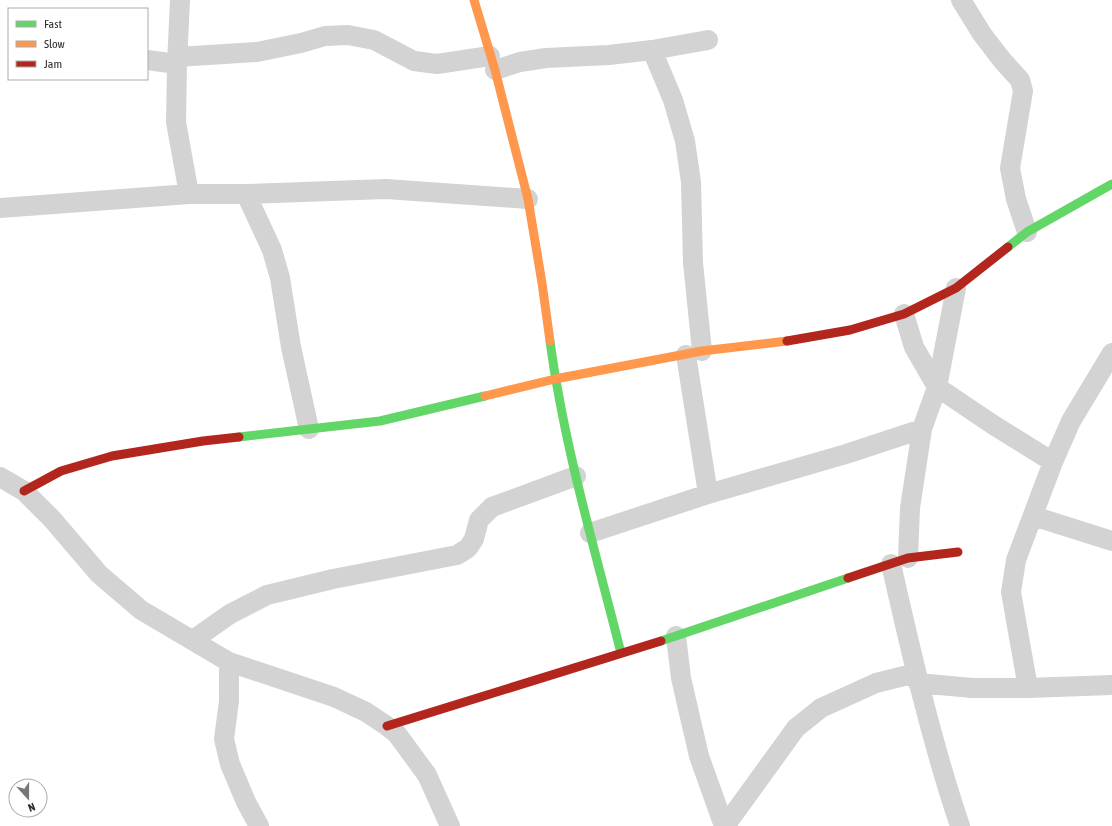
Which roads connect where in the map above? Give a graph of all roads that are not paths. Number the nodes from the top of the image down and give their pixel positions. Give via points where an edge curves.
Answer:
1 (180, 0) edge
2 (474, 0) edge
3 (961, 0) edge
4 (708, 40) dead end
5 (652, 50) junction
6 (148, 60) edge
7 (177, 60) junction
8 (492, 63) junction
9 (1112, 184) edge
10 (190, 194) junction
11 (246, 194) junction
12 (528, 199) junction
13 (0, 208) edge
14 (1027, 232) junction
15 (956, 288) junction
16 (904, 314) junction
17 (694, 353) junction
18 (1112, 353) edge
19 (555, 379) junction
20 (937, 387) junction
21 (309, 429) junction
22 (922, 429) junction
23 (1053, 462) junction
24 (0, 476) edge
25 (576, 476) junction
26 (24, 491) junction
27 (708, 494) junction
28 (1033, 516) junction
29 (590, 533) junction
30 (1112, 541) edge
31 (958, 552) dead end
32 (899, 561) junction
33 (676, 636) junction
34 (192, 640) junction
35 (621, 653) junction
36 (228, 662) junction
37 (917, 678) junction
38 (1112, 685) edge
39 (1028, 688) junction
40 (387, 726) junction
41 (259, 826) edge
42 (450, 826) edge
43 (725, 826) edge
44 (960, 826) edge

1 - 7 street
2 - 8 street
3 - 14 street via 982,34 1020,80 1023,91 1010,168 1016,199
4 - 5 street
5 - 8 street
5 - 17 street via 673,100 686,141 691,182
6 - 7 street
7 - 8 street via 257,52 325,36 348,35 374,40 414,61 437,64
7 - 10 street via 176,122
8 - 12 street
9 - 14 street
10 - 11 street
10 - 13 street
11 - 12 street via 386,189
11 - 21 street via 272,250 280,278 291,347
12 - 19 street
14 - 15 street
15 - 16 street
15 - 20 street
16 - 17 street via 850,330
16 - 20 street via 914,347
17 - 19 street
17 - 27 street
18 - 23 street via 1072,421
19 - 21 street via 380,420
19 - 25 street
20 - 22 street
20 - 23 street
21 - 26 street via 203,441 112,456 61,471
22 - 27 street
22 - 32 street
23 - 28 street
24 - 26 street
25 - 29 street
25 - 34 street via 492,506 479,520 474,539 468,548 457,555 267,596 230,614
26 - 34 street via 52,519 99,574 141,610
27 - 29 street
28 - 30 street
28 - 39 street via 1016,560 1011,592
29 - 35 street
31 - 32 street
32 - 33 street
32 - 37 street
33 - 35 street
33 - 43 street via 681,678 699,756
34 - 36 street
35 - 40 street
36 - 40 street via 334,697 366,712
36 - 41 street via 229,701 224,739 230,764
37 - 39 street via 972,688
37 - 43 street via 876,683 821,708 796,728
37 - 44 street
38 - 39 street
40 - 42 street via 397,734 427,775

